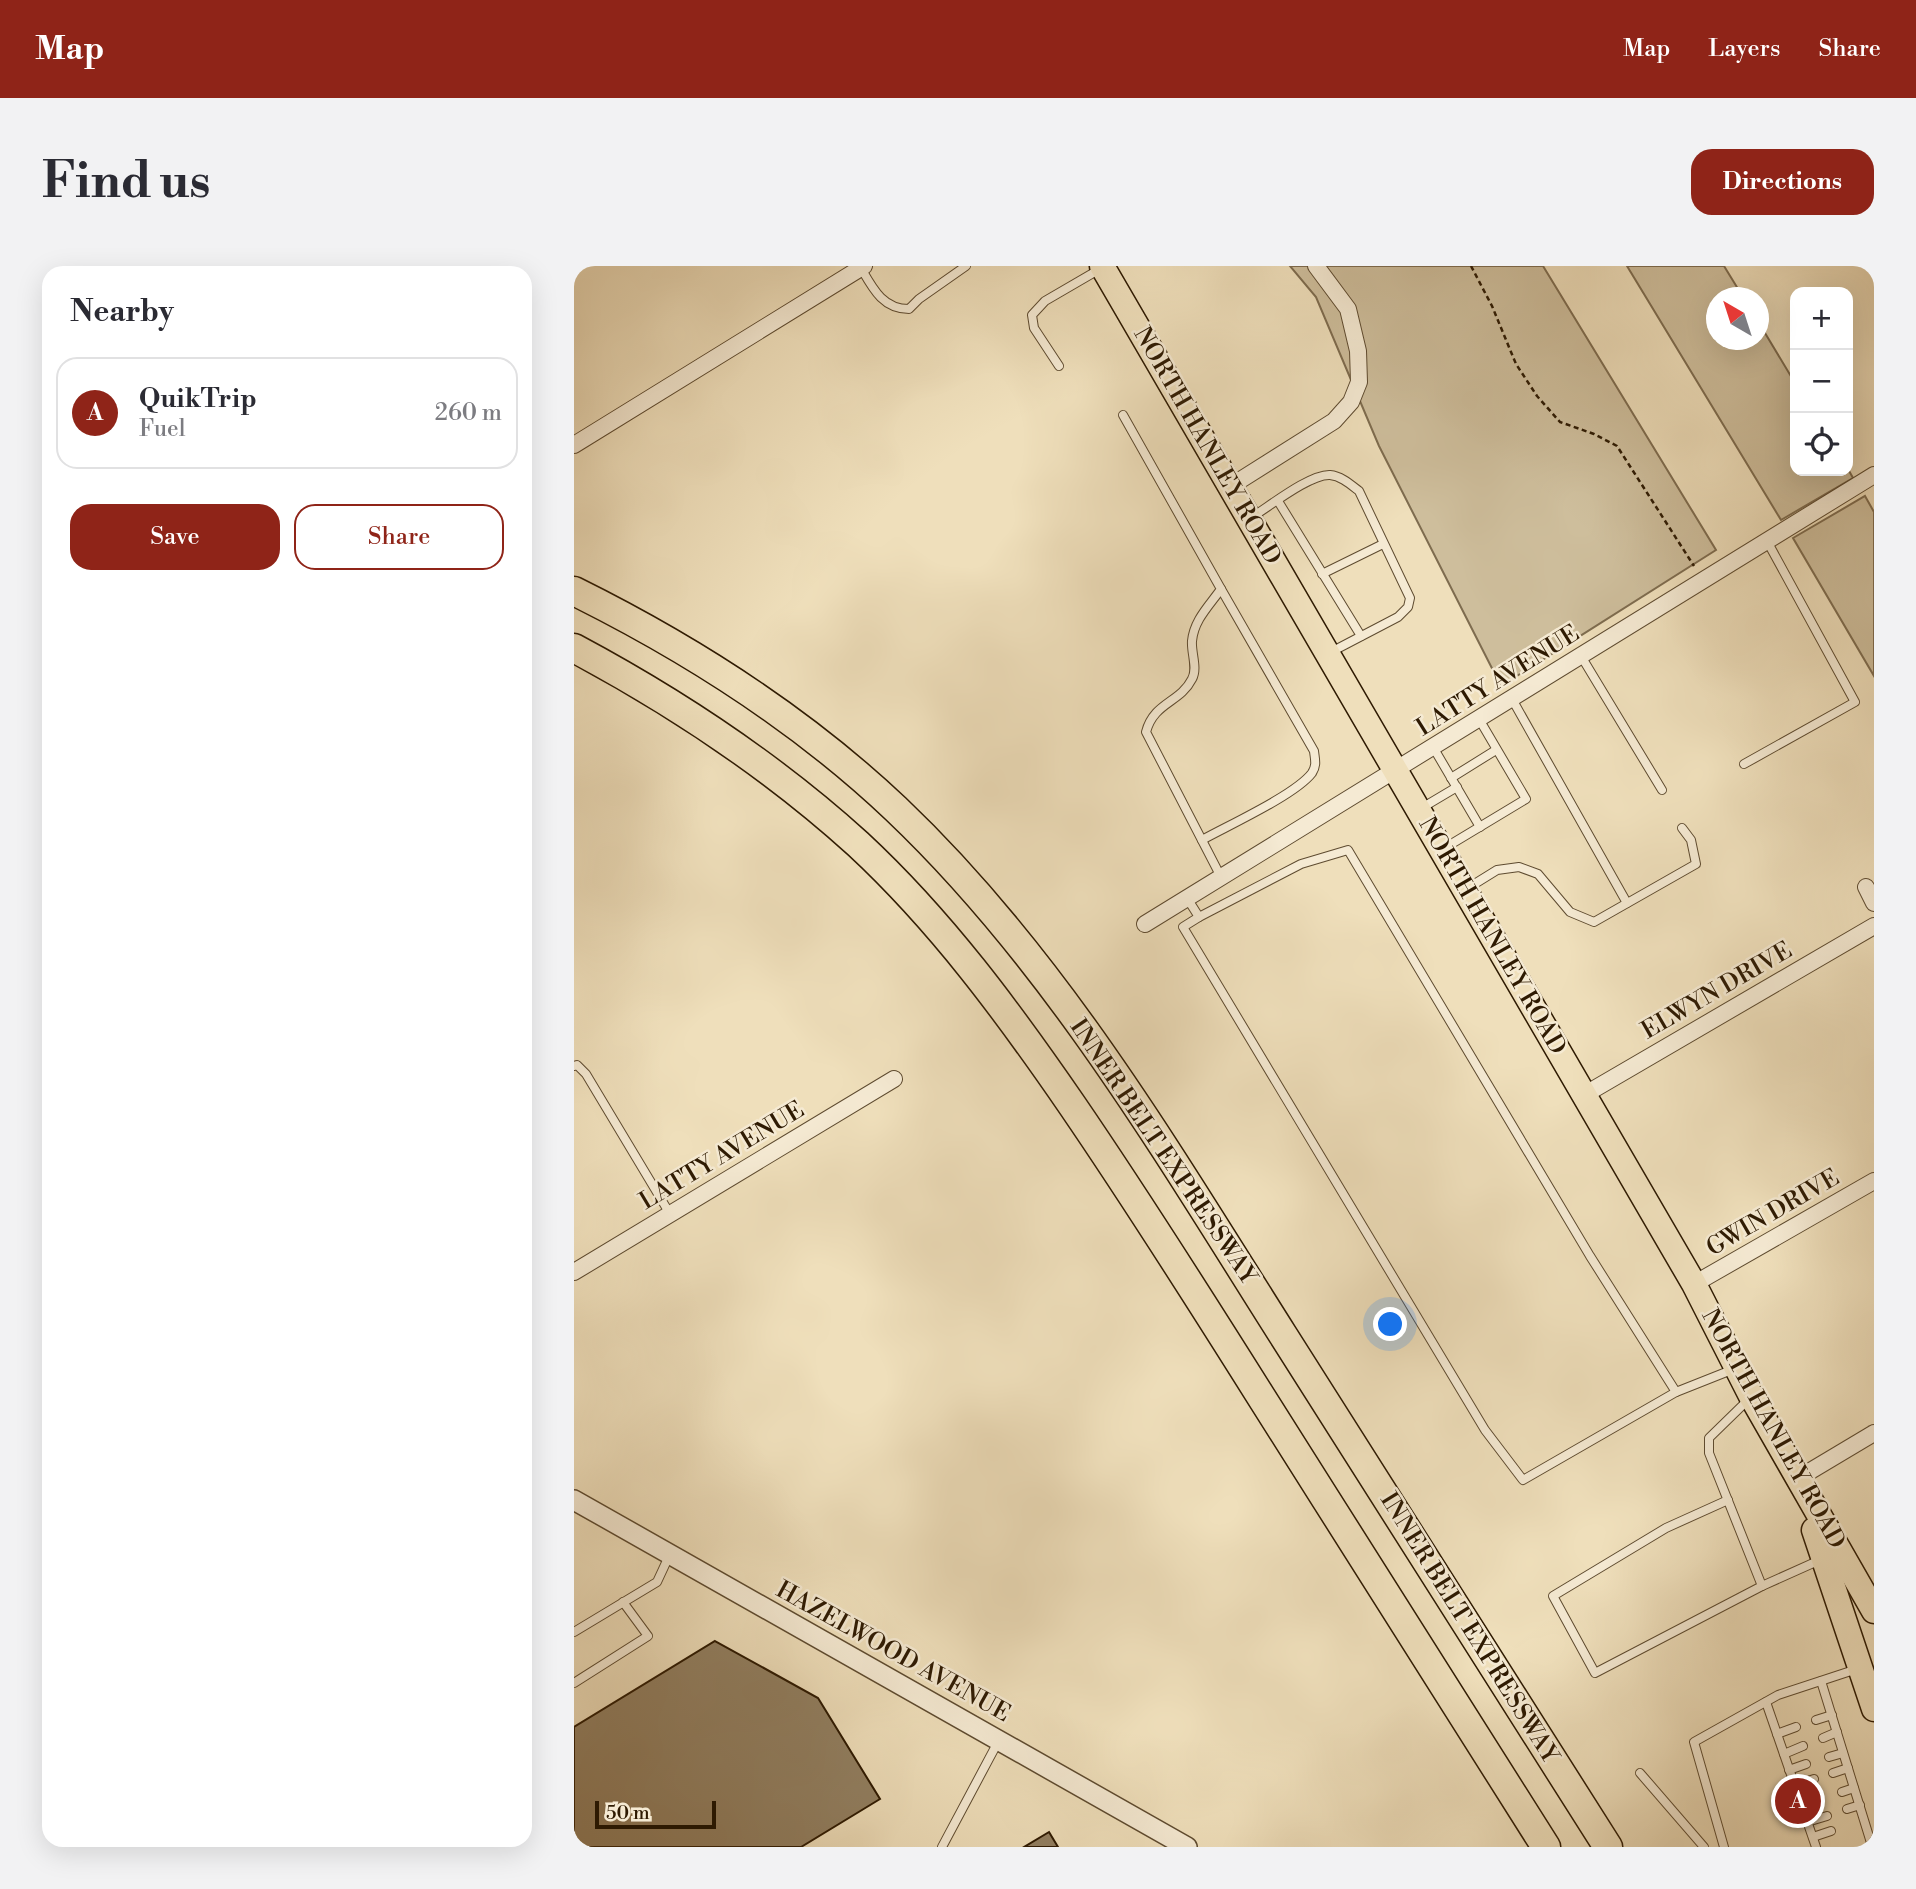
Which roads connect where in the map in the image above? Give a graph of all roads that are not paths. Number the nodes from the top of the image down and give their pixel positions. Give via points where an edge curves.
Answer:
1 (966, 266) edge
2 (1103, 266) edge
3 (1315, 266) edge
4 (862, 267) edge
5 (1059, 366) dead end
6 (1123, 415) dead end
7 (574, 444) edge
8 (1874, 475) edge
9 (1231, 486) junction
10 (1278, 501) junction
11 (1250, 519) junction
12 (1768, 541) junction
13 (1383, 544) junction
14 (1322, 574) junction
15 (1221, 589) junction
16 (574, 591) edge
17 (1361, 636) junction
18 (574, 648) edge
19 (1328, 653) junction
20 (1581, 656) junction
21 (1512, 699) junction
22 (1479, 719) junction
23 (1433, 747) junction
24 (1496, 750) junction
25 (1744, 764) dead end
26 (1396, 769) junction
27 (1451, 778) junction
28 (1457, 787) junction
29 (1662, 790) dead end
30 (1419, 810) junction
31 (1480, 827) junction
32 (1682, 828) dead end
33 (1202, 840) junction
34 (1443, 849) junction
35 (1221, 877) junction
36 (1866, 887) dead end
37 (1466, 890) junction
38 (1187, 898) junction
39 (1627, 903) junction
40 (1874, 903) edge
41 (1199, 917) junction
42 (1145, 924) dead end
43 (1874, 926) edge
44 (574, 1066) edge
45 (894, 1079) dead end
46 (1584, 1095) junction
47 (1874, 1181) edge
48 (670, 1214) junction
49 (574, 1272) edge
50 (1694, 1284) junction
51 (1737, 1368) junction
52 (1676, 1392) junction
53 (1751, 1396) junction
54 (1874, 1433) edge
55 (1797, 1479) junction
56 (574, 1500) edge
57 (1728, 1500) junction
58 (670, 1554) junction
59 (1831, 1554) junction
60 (1762, 1586) junction
61 (624, 1602) junction
62 (1874, 1611) edge
63 (574, 1632) edge
64 (1860, 1668) junction
65 (1821, 1681) junction
66 (574, 1683) edge
67 (1766, 1702) junction
68 (1874, 1709) edge
69 (1832, 1715) junction
70 (1816, 1720) dead end
71 (1796, 1727) dead end
72 (1837, 1732) junction
73 (1777, 1734) junction
74 (1823, 1738) dead end
75 (999, 1740) junction
76 (1803, 1746) dead end
77 (1843, 1753) junction
78 (1784, 1754) junction
79 (1829, 1758) dead end
80 (1806, 1765) dead end
81 (1848, 1768) junction
82 (1789, 1770) junction
83 (1640, 1773) dead end
84 (1833, 1773) dead end
85 (1814, 1779) dead end
86 (1794, 1785) junction
87 (1854, 1788) junction
88 (1842, 1791) dead end
89 (1819, 1799) dead end
90 (1801, 1804) junction
91 (1860, 1805) junction
92 (1847, 1809) dead end
93 (1827, 1816) dead end
94 (1864, 1820) junction
95 (1807, 1822) junction
96 (1853, 1824) dead end
97 (1830, 1831) dead end
98 (1812, 1837) junction
99 (1871, 1846) edge
100 (942, 1847) edge
101 (1187, 1847) edge
102 (1546, 1847) edge
103 (1608, 1847) edge
104 (1704, 1847) edge
105 (1724, 1847) edge
106 (1816, 1847) edge

1 - 4 lane via 909,309 884,303
2 - 5 lane via 1045,301 1032,315 1034,328
2 - 9 main road, NORTH HANLEY ROAD
3 - 9 street via 1348,309 1358,351 1359,382 1351,402 1335,421
4 - 7 street
6 - 15 lane
8 - 12 street, LATTY AVENUE
9 - 11 main road, NORTH HANLEY ROAD
10 - 11 lane
10 - 13 lane via 1314,479 1329,475 1343,479 1359,491
10 - 14 lane
11 - 19 main road, NORTH HANLEY ROAD
12 - 20 street, LATTY AVENUE
12 - 25 lane via 1855,702
13 - 14 lane
13 - 17 lane via 1410,598 1408,607
14 - 17 lane
15 - 33 lane via 1196,622 1193,679 1155,712 1146,732
15 - 33 lane via 1314,751 1316,764 1293,790
16 - 103 highway, INNER BELT EXPRESSWAY via 686,650 817,742 894,807 996,916 1072,1015 1173,1161
17 - 19 lane
18 - 102 highway, INNER BELT EXPRESSWAY via 727,739 817,808 902,889 980,977 1153,1227
19 - 26 main road, NORTH HANLEY ROAD
20 - 21 street, LATTY AVENUE
20 - 29 lane
21 - 22 street, LATTY AVENUE
21 - 39 lane
22 - 23 street, LATTY AVENUE
22 - 24 lane
23 - 26 street, LATTY AVENUE
23 - 27 lane
24 - 27 lane
24 - 31 lane via 1526,799
26 - 30 main road, NORTH HANLEY ROAD
26 - 35 street, LATTY AVENUE
27 - 28 lane
28 - 30 lane
28 - 31 lane
30 - 34 main road, NORTH HANLEY ROAD
31 - 34 lane
32 - 39 lane via 1691,840 1696,864
33 - 35 lane
34 - 37 main road, NORTH HANLEY ROAD
35 - 38 street, LATTY AVENUE
36 - 40 street
37 - 39 lane via 1497,870 1519,866 1538,874 1570,912 1594,922
37 - 46 main road, NORTH HANLEY ROAD
38 - 41 lane
38 - 42 street, LATTY AVENUE
41 - 52 lane via 1301,864 1348,850
41 - 52 lane via 1183,927 1485,1430 1523,1480
43 - 46 street, ELWYN DRIVE
44 - 48 lane via 586,1074
45 - 48 street, LATTY AVENUE
46 - 50 main road, NORTH HANLEY ROAD
47 - 50 street, GWIN DRIVE
48 - 49 street, LATTY AVENUE
50 - 51 main road, NORTH HANLEY ROAD
51 - 52 lane
51 - 53 main road, NORTH HANLEY ROAD
53 - 55 main road, NORTH HANLEY ROAD
53 - 57 lane via 1709,1438 1709,1453
54 - 55 street
55 - 59 main road, NORTH HANLEY ROAD
56 - 58 street, HAZELWOOD AVENUE
57 - 60 lane
57 - 60 lane via 1667,1528 1553,1595 1595,1673
58 - 61 lane via 657,1582
58 - 75 street, HAZELWOOD AVENUE
59 - 60 lane
59 - 62 main road, NORTH HANLEY ROAD
59 - 64 main road
61 - 63 lane
61 - 66 lane via 648,1636
64 - 65 lane
64 - 68 main road
65 - 67 lane
65 - 69 lane
67 - 73 lane
67 - 105 lane via 1693,1742
69 - 70 lane
69 - 72 lane
71 - 73 lane
72 - 74 lane
72 - 77 lane
73 - 78 lane
75 - 100 lane
75 - 101 street, HAZELWOOD AVENUE
76 - 78 lane
77 - 79 lane
77 - 81 lane
78 - 82 lane
80 - 82 lane
81 - 84 lane
81 - 87 lane
82 - 86 lane
83 - 104 lane
85 - 86 lane
86 - 90 lane
87 - 88 lane
87 - 91 lane
89 - 90 lane
90 - 95 lane
91 - 92 lane
91 - 94 lane
93 - 95 lane
94 - 96 lane
94 - 99 lane
95 - 98 lane
97 - 98 lane
98 - 106 lane

